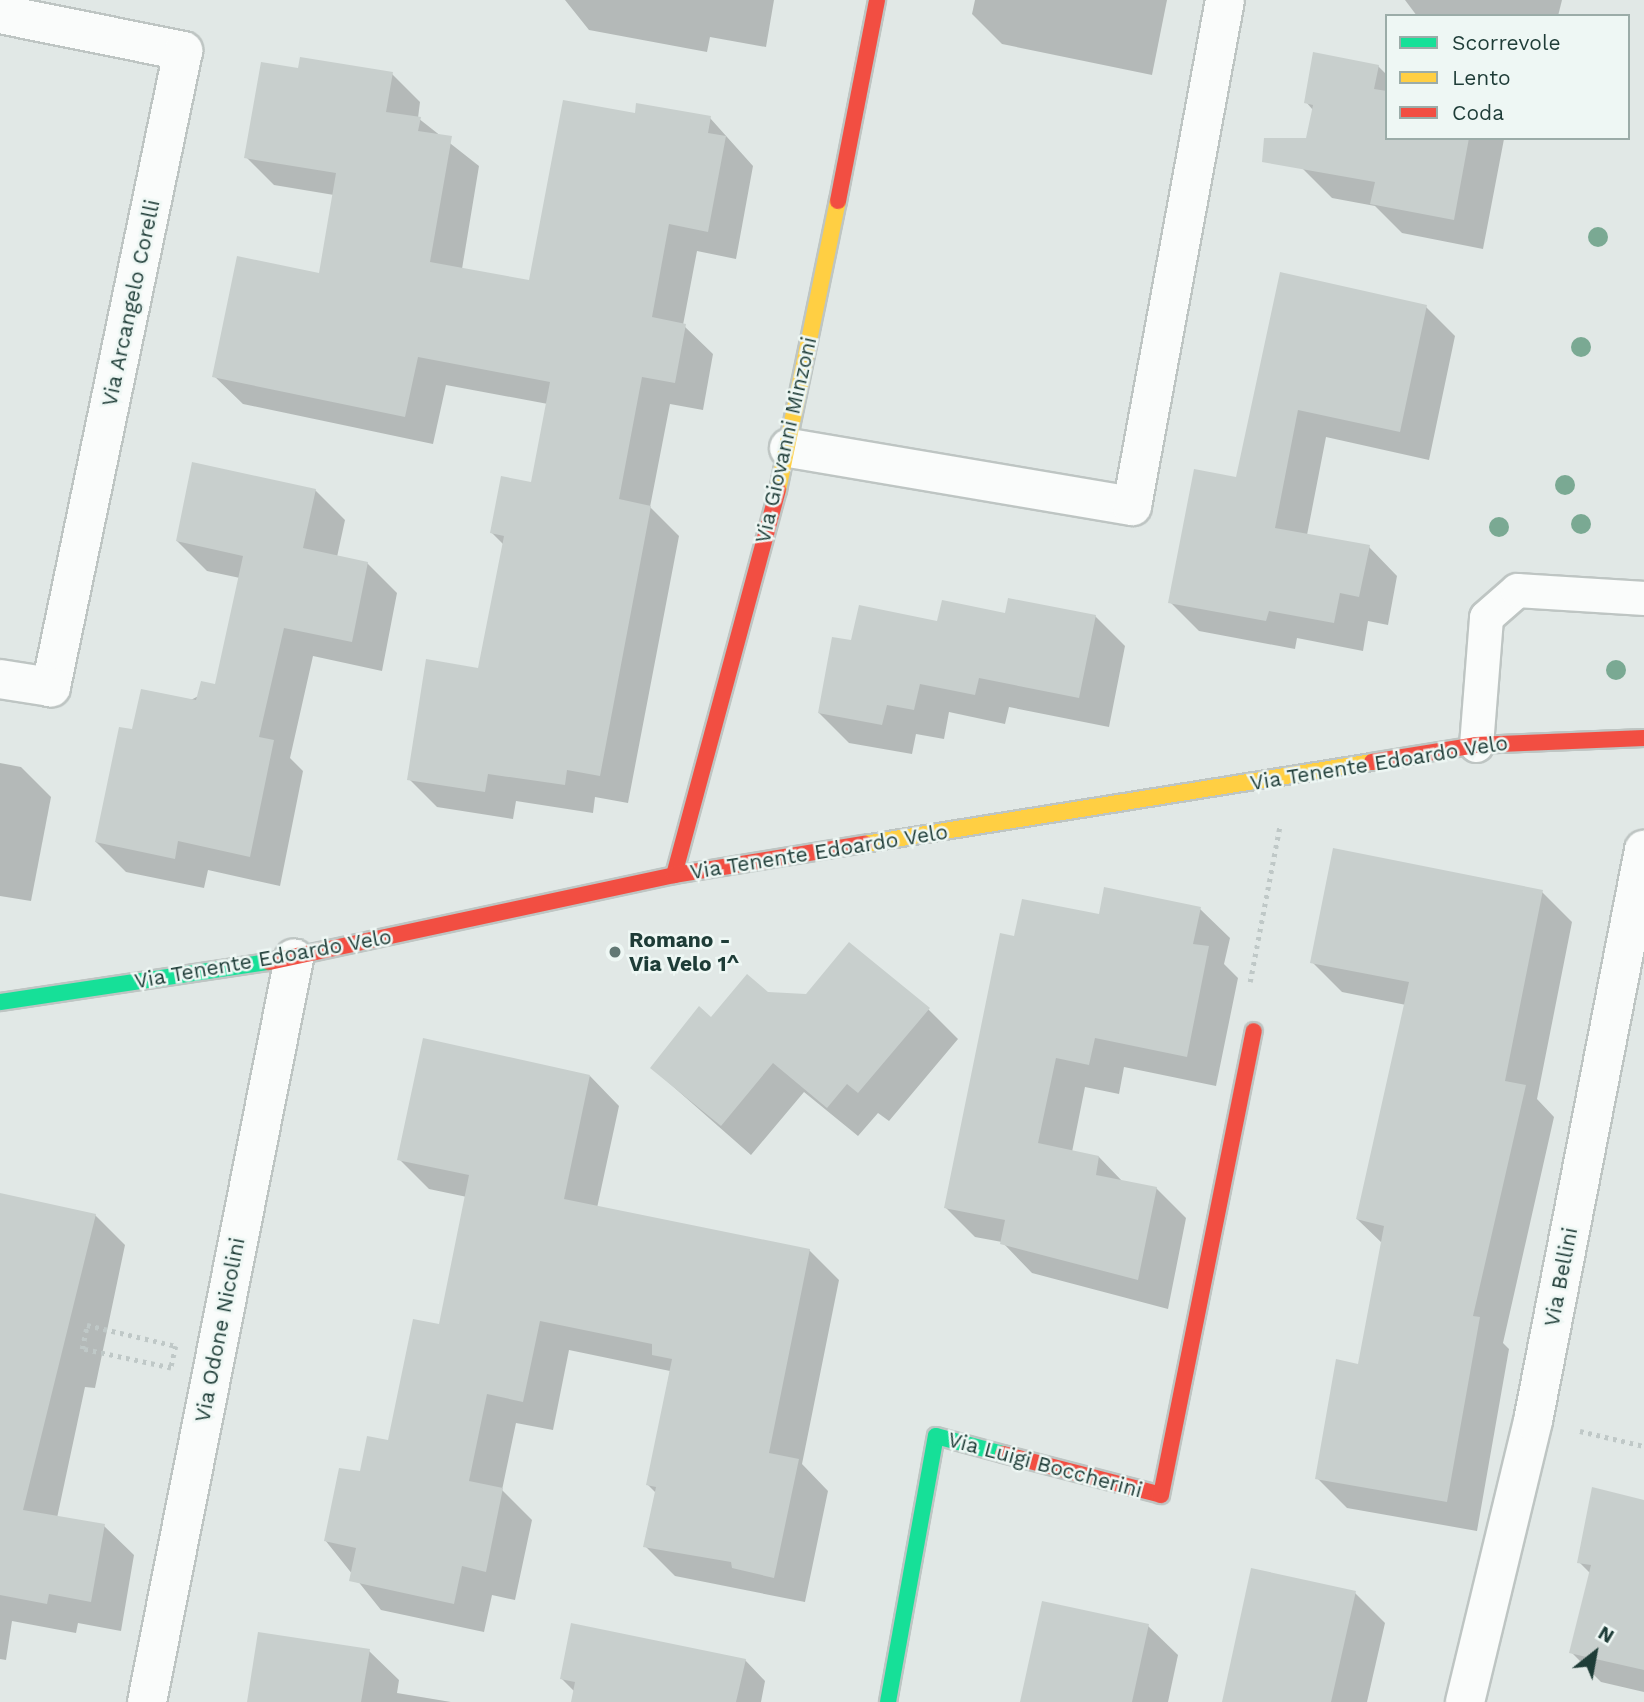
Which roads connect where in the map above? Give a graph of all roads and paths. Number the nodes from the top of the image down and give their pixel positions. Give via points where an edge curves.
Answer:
1 (877, 0) edge
2 (1225, 0) edge
3 (0, 14) edge
4 (789, 448) junction
5 (1644, 598) edge
6 (0, 679) edge
7 (1644, 738) edge
8 (1476, 745) junction
9 (1290, 776) junction
10 (1644, 850) edge
11 (674, 875) junction
12 (294, 958) junction
13 (0, 1002) edge
14 (1254, 1031) joint
15 (82, 1349) joint
16 (1533, 1420) junction
17 (1644, 1446) edge
18 (147, 1702) edge
19 (888, 1702) edge
20 (1465, 1702) edge

1 - 4 street, Via Giovanni Minzoni
2 - 4 street via 1132,506
3 - 6 street, Via Arcangelo Corelli via 183,51 51,687
4 - 11 street, Via Giovanni Minzoni
5 - 8 lane via 1517,590 1486,618
7 - 8 street, Via Tenente Edoardo Velo
8 - 9 street, Via Tenente Edoardo Velo
9 - 11 street, Via Tenente Edoardo Velo
9 - 14 path via 1248,991
10 - 16 street, Via Bellini
11 - 12 street, Via Tenente Edoardo Velo
12 - 13 street, Via Tenente Edoardo Velo
12 - 18 street, Via Odone Nicolini
14 - 19 street, Via Luigi Boccherini via 1161,1495 936,1436
15 - 15 path via 87,1325 176,1346 171,1368
16 - 17 path
16 - 20 street, Via Bellini

